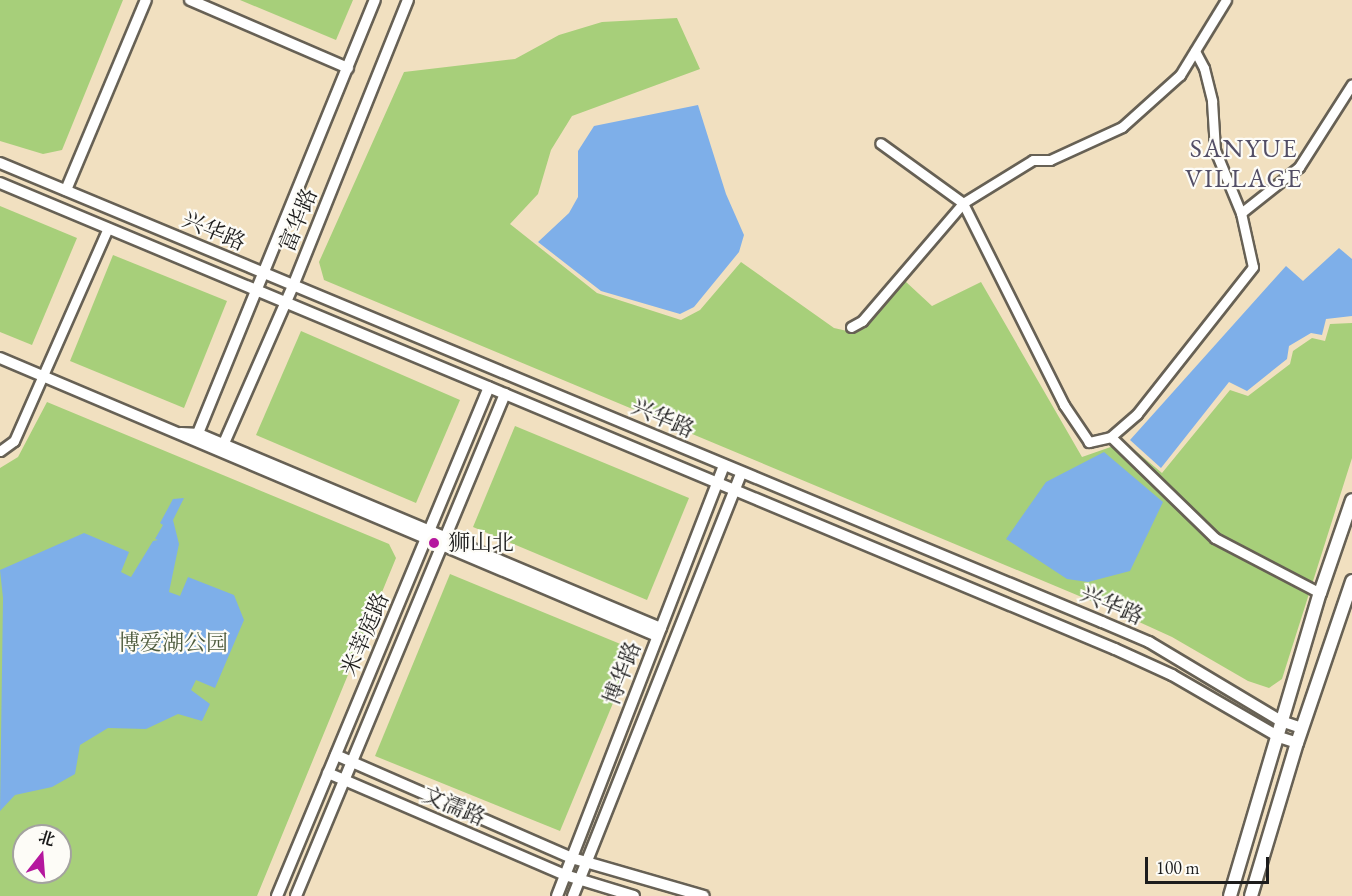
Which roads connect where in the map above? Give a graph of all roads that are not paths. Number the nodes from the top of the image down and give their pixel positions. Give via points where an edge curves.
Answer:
1 (146, 0) edge
2 (190, 0) edge
3 (375, 0) edge
4 (408, 0) edge
5 (1226, 0) edge
6 (1195, 51) junction
7 (348, 68) junction
8 (1352, 84) edge
9 (880, 143) dead end
10 (0, 163) edge
11 (0, 183) edge
12 (66, 190) junction
13 (963, 203) junction
14 (1241, 213) junction
15 (108, 228) junction
16 (265, 273) junction
17 (293, 286) junction
18 (259, 291) junction
19 (286, 302) junction
20 (851, 327) dead end
21 (0, 358) edge
22 (42, 376) junction
23 (489, 387) junction
24 (505, 394) junction
25 (1111, 437) junction
26 (197, 438) junction
27 (222, 448) junction
28 (0, 451) edge
29 (724, 465) junction
30 (741, 473) junction
31 (717, 485) junction
32 (733, 492) junction
33 (1352, 500) edge
34 (428, 534) junction
35 (444, 541) junction
36 (1352, 581) edge
37 (1320, 593) junction
38 (659, 632) junction
39 (1281, 721) junction
40 (1301, 728) junction
41 (1279, 737) junction
42 (1297, 743) junction
43 (336, 755) junction
44 (351, 762) junction
45 (328, 773) junction
46 (344, 780) junction
47 (572, 858) junction
48 (586, 863) junction
49 (565, 875) junction
50 (579, 880) junction
51 (277, 896) edge
52 (296, 896) edge
53 (557, 896) edge
54 (573, 896) edge
55 (634, 896) edge
56 (704, 896) edge
57 (1230, 896) edge
58 (1251, 896) edge

1 - 12 street
2 - 7 street
3 - 7 street, 富华路
4 - 17 street, 富华路
5 - 6 street
6 - 13 street via 1180,75 1122,127 1050,160 1033,160
6 - 14 street via 1204,68 1212,101 1215,150
7 - 16 street, 富华路
8 - 14 street via 1299,167
9 - 13 street
10 - 12 street, 兴华路
11 - 15 street, 兴华路
12 - 16 street, 兴华路
13 - 20 street via 862,321
13 - 25 street via 1064,405 1089,442
14 - 25 street via 1253,267 1137,414
15 - 18 street, 兴华路
15 - 22 street
16 - 17 street, 兴华路
16 - 18 street, 富华路
17 - 19 street, 富华路
17 - 29 street, 兴华路
18 - 19 street, 兴华路
18 - 26 street, 富华路
19 - 23 street, 兴华路
19 - 27 street, 富华路
21 - 22 street
22 - 26 street
22 - 28 street via 14,441
23 - 24 street, 兴华路
23 - 34 street, 米莘庭路
24 - 31 street, 兴华路
24 - 35 street, 米莘庭路
25 - 37 street via 1215,538
26 - 27 street
27 - 34 street
29 - 30 street, 兴华路
29 - 31 street, 博华路
30 - 32 street, 博华路
30 - 39 street, 兴华路 via 1149,642
31 - 32 street, 兴华路
31 - 38 street, 博华路
32 - 41 street, 兴华路 via 1153,666
32 - 48 street, 博华路
33 - 37 main road
34 - 35 street
34 - 43 street, 米莘庭路
35 - 38 street
35 - 44 street, 米莘庭路
36 - 40 main road
37 - 39 main road
38 - 47 street, 博华路
39 - 40 street, 兴华路
39 - 41 main road
40 - 42 main road
41 - 42 street, 兴华路
41 - 57 main road
42 - 58 main road
43 - 44 street, 文濡路
43 - 45 street, 米莘庭路
44 - 46 street, 米莘庭路
44 - 47 street, 文濡路
45 - 46 street, 文濡路
45 - 51 street, 米莘庭路
46 - 49 street, 文濡路
46 - 52 street, 米莘庭路
47 - 48 street, 文濡路
47 - 49 street, 博华路
48 - 50 street, 博华路
48 - 56 street, 文濡路
49 - 50 street, 文濡路
49 - 53 street, 博华路
50 - 54 street, 博华路
50 - 55 street, 文濡路

